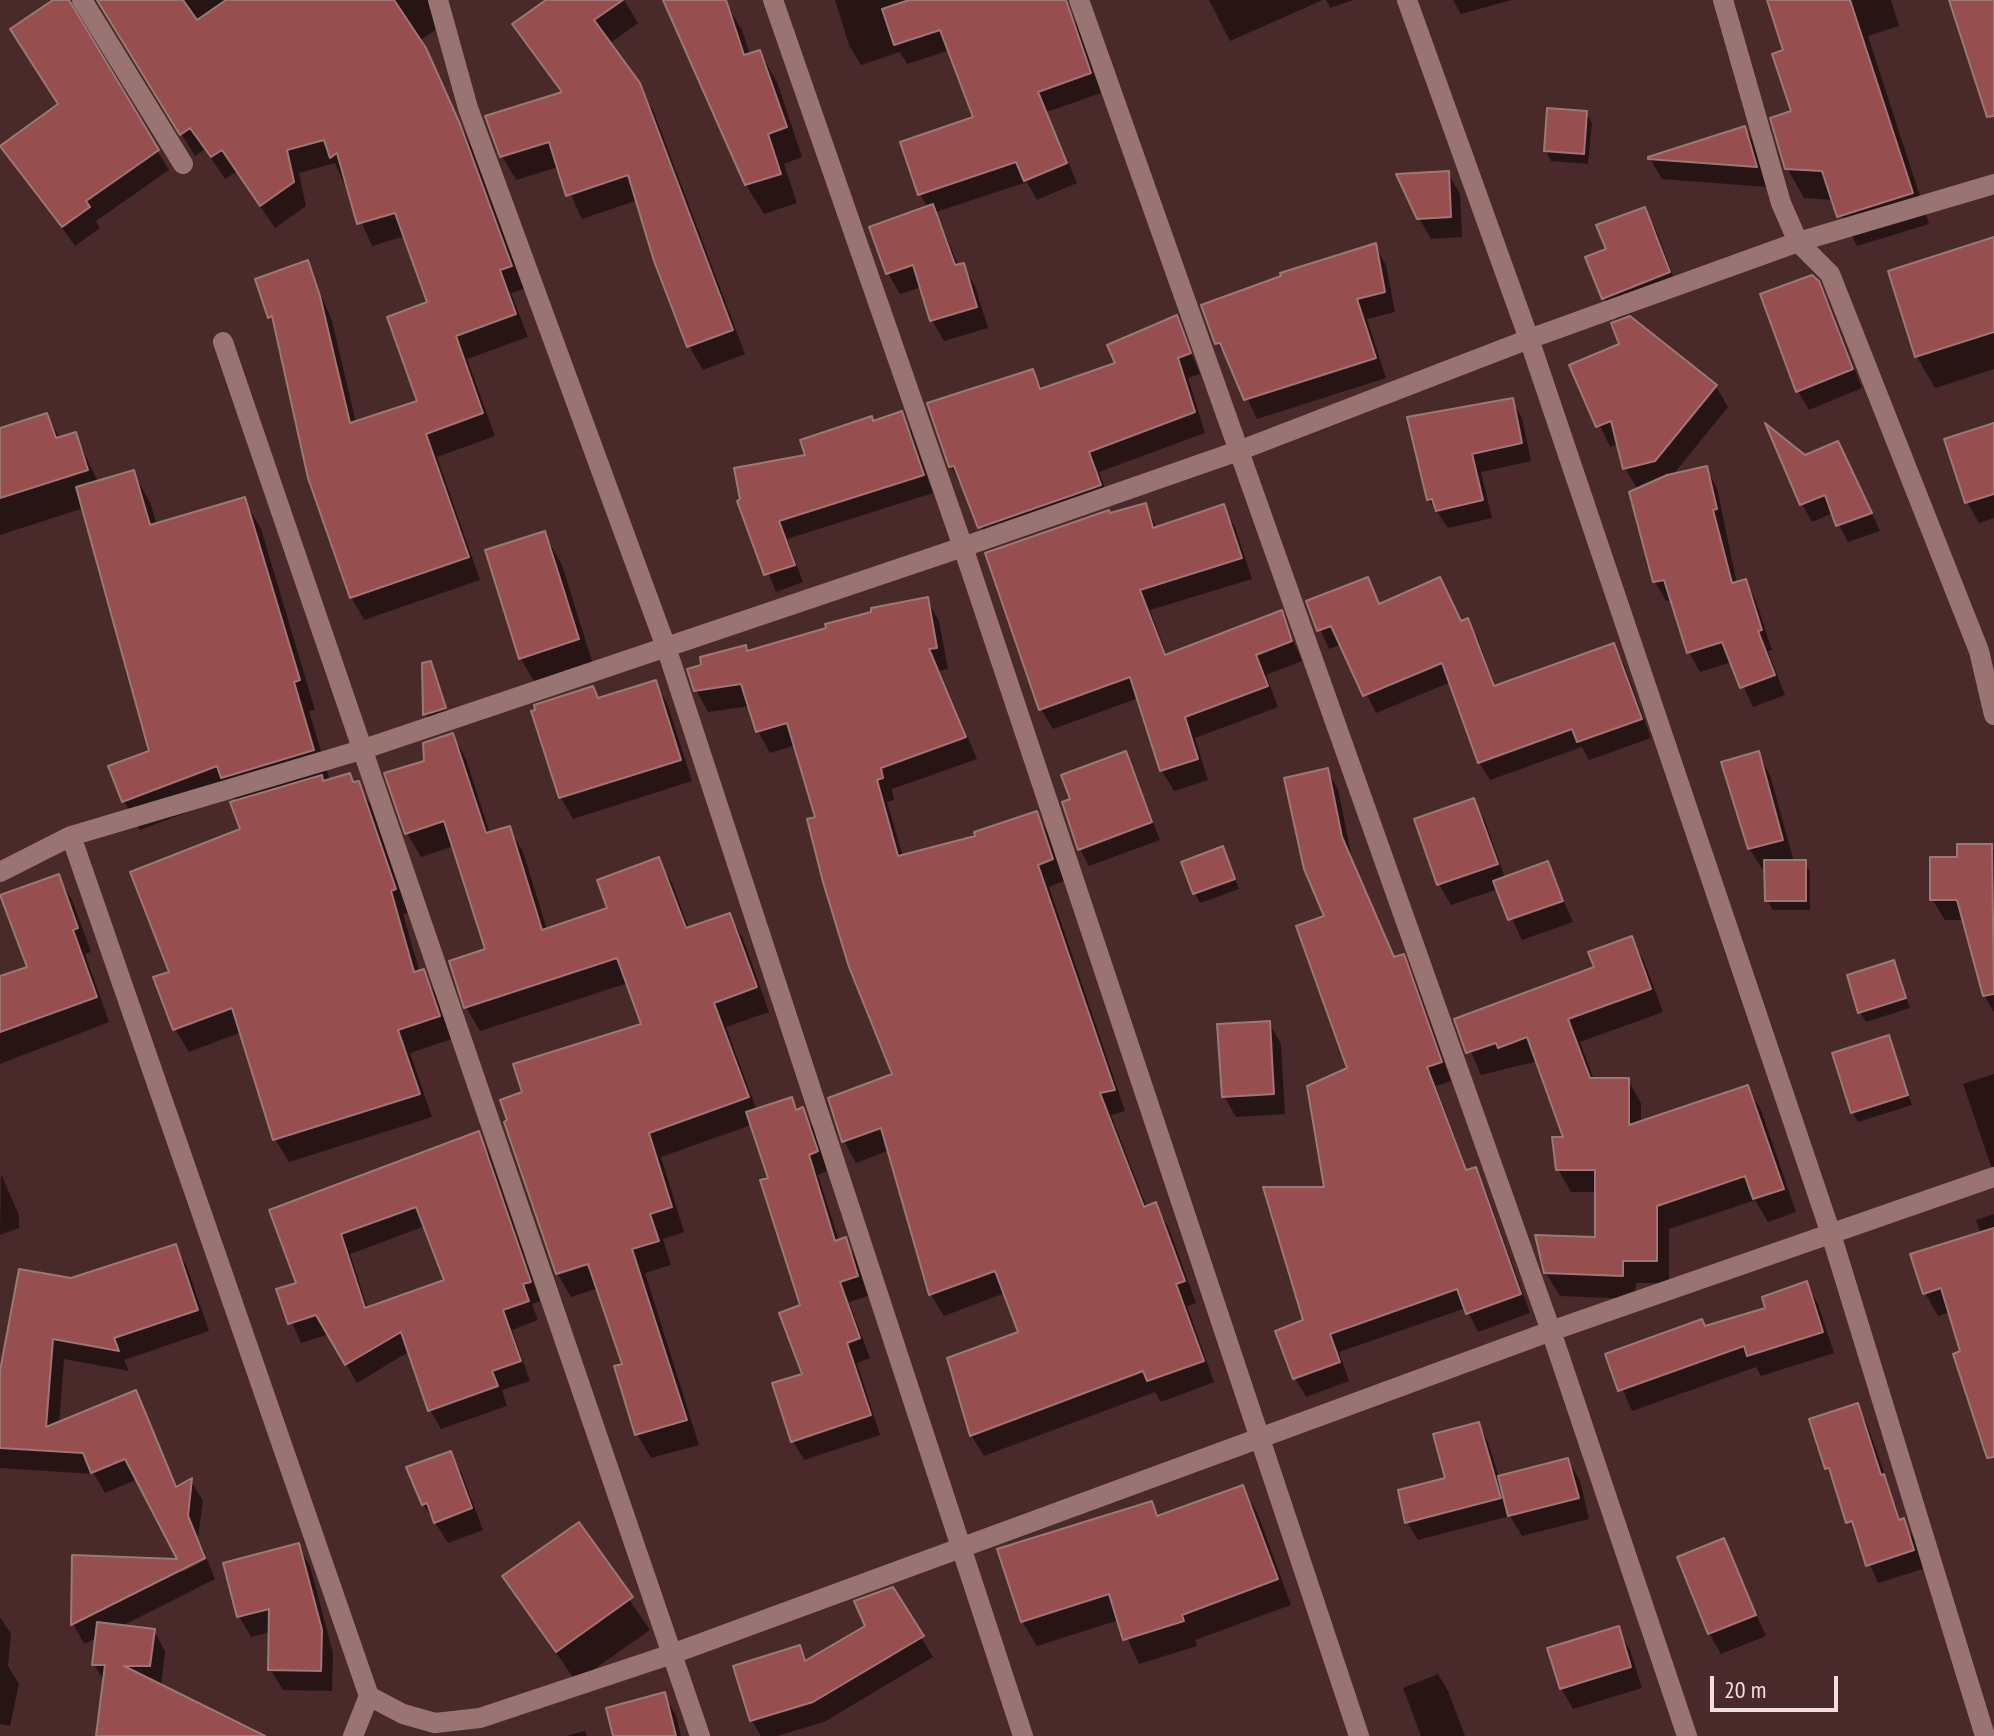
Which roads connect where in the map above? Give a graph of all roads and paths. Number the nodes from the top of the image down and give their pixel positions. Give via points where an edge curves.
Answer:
1 (82, 0) edge
2 (438, 0) edge
3 (773, 0) edge
4 (1079, 0) edge
5 (1407, 0) edge
6 (1723, 0) edge
7 (183, 164) dead end
8 (1994, 184) edge
9 (1798, 242) junction
10 (1529, 339) junction
11 (223, 342) dead end
12 (1241, 450) junction
13 (963, 547) junction
14 (666, 647) junction
15 (1994, 715) edge
16 (361, 750) junction
17 (71, 836) junction
18 (0, 872) edge
19 (1994, 1177) edge
20 (1831, 1234) junction
21 (1551, 1331) junction
22 (1259, 1437) junction
23 (961, 1547) junction
24 (672, 1654) junction
25 (369, 1696) junction
26 (355, 1735) edge
27 (700, 1736) edge
28 (1023, 1736) edge
29 (1359, 1736) edge
30 (1687, 1736) edge
31 (1985, 1736) edge

1 - 7 street
2 - 14 street via 468,108
3 - 13 street
4 - 12 street
5 - 10 street
6 - 9 street via 1781,203
8 - 9 street
9 - 10 street
9 - 15 street via 1830,274 1979,651
10 - 12 street
10 - 20 street
11 - 16 street
12 - 13 street
12 - 21 street
13 - 14 street
13 - 22 street
14 - 16 street
14 - 23 street
16 - 17 street
16 - 24 street
17 - 18 street
17 - 25 street
19 - 20 street
20 - 21 street
20 - 31 street
21 - 22 street
21 - 30 street
22 - 23 street
22 - 29 street
23 - 24 street
23 - 28 street
24 - 25 street via 480,1718 435,1723
24 - 27 street
25 - 26 street

